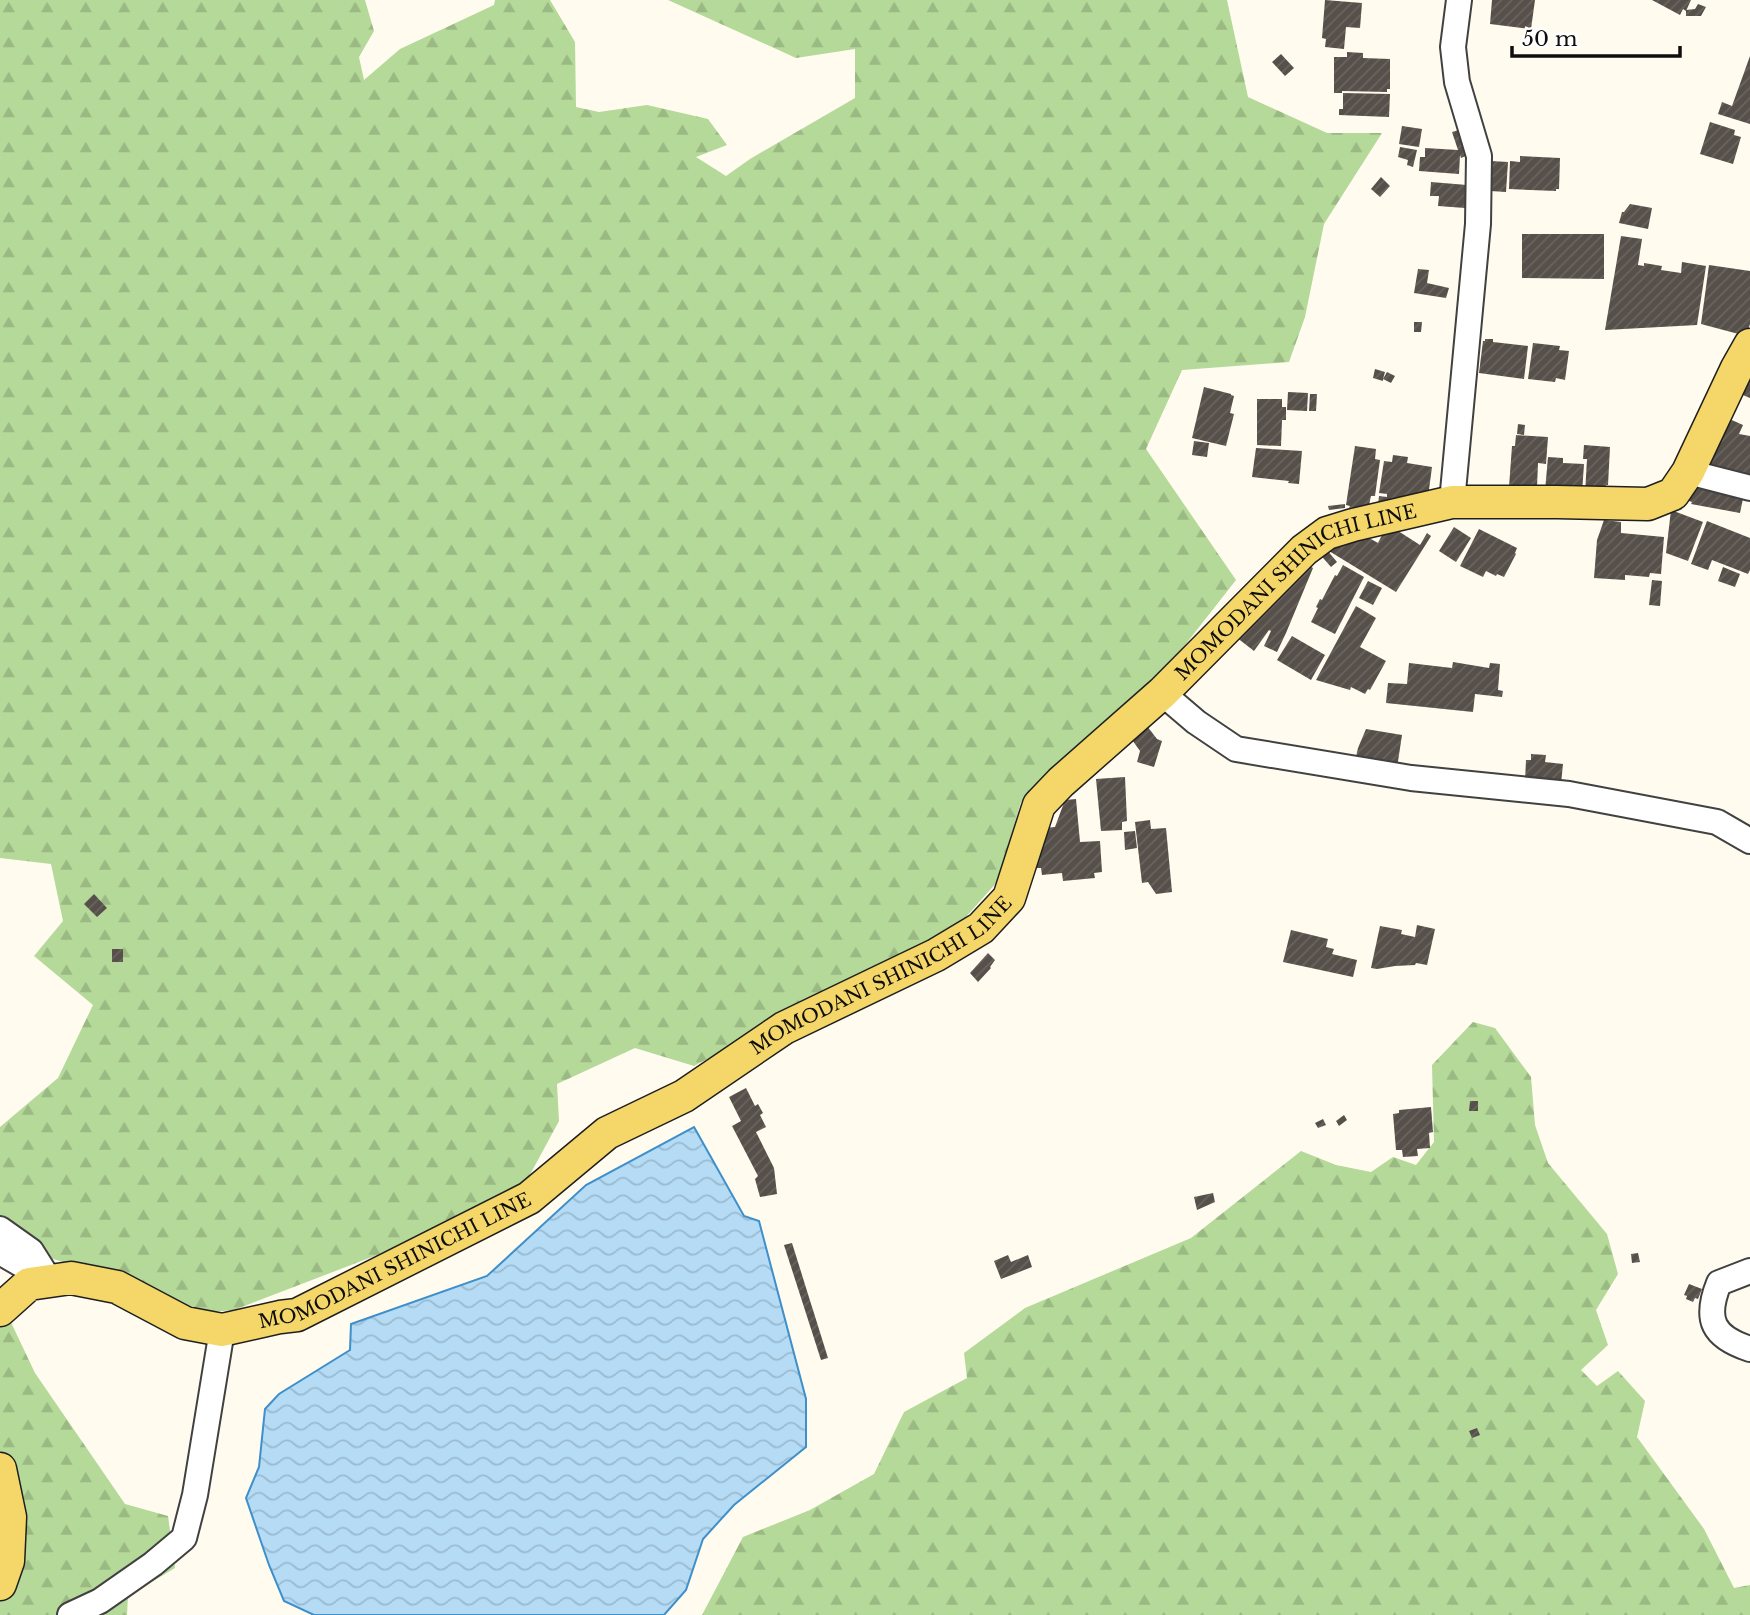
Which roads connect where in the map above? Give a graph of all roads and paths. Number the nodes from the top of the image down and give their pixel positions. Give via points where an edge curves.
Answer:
1 (1459, 0) edge
2 (1750, 345) edge
3 (1688, 472) junction
4 (1750, 488) edge
5 (1452, 502) junction
6 (1162, 693) junction
7 (1750, 841) edge
8 (0, 1229) edge
9 (0, 1252) edge
10 (1750, 1271) edge
11 (50, 1281) junction
12 (0, 1310) edge
13 (222, 1330) junction
14 (1750, 1349) edge
15 (0, 1469) edge
16 (0, 1584) edge
17 (70, 1615) edge

1 - 5 street via 1453,47 1457,82 1479,156 1478,224
2 - 3 main road, MOMODANI SHINICHI LINE
3 - 4 street
3 - 5 main road, MOMODANI SHINICHI LINE via 1673,494 1648,504
5 - 6 main road, MOMODANI SHINICHI LINE via 1327,533 1304,550
6 - 7 street via 1236,749 1411,778 1569,794 1717,822
6 - 13 main road, MOMODANI SHINICHI LINE via 1039,805 1009,898 981,928 936,955 784,1028 684,1096 607,1133 529,1198 297,1315
8 - 11 street via 31,1251
9 - 11 street
10 - 14 street via 1719,1283 1712,1311 1716,1329 1732,1343
11 - 12 main road, MOMODANI SHINICHI LINE via 29,1284
11 - 13 main road, MOMODANI SHINICHI LINE via 71,1278 117,1287 185,1323
13 - 17 street via 184,1538 100,1601
15 - 16 main road via 10,1517 8,1561

